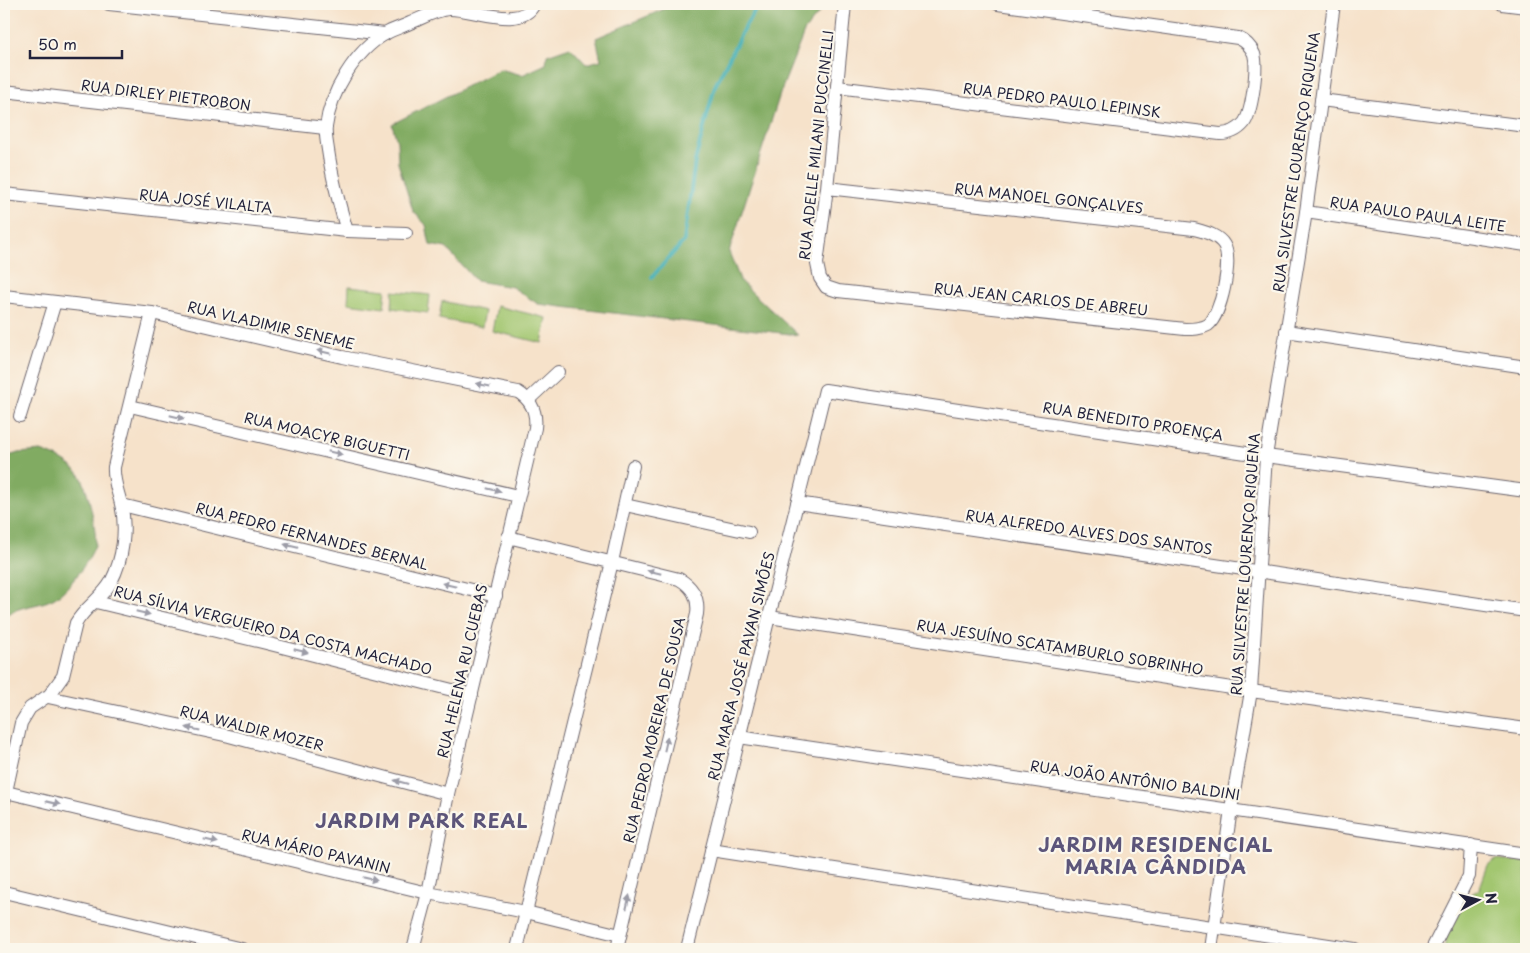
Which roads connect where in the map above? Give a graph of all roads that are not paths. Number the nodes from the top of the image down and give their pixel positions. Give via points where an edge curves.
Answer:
1 (108, 4) edge
2 (534, 4) edge
3 (845, 4) edge
4 (998, 4) edge
5 (1334, 4) edge
6 (1502, 4) edge
7 (1526, 7) edge
8 (385, 34) junction
9 (837, 87) junction
10 (4, 92) edge
11 (1321, 100) junction
12 (1526, 126) edge
13 (325, 128) junction
14 (827, 188) junction
15 (4, 194) edge
16 (1306, 212) junction
17 (347, 231) junction
18 (406, 234) dead end
19 (1526, 245) edge
20 (1224, 283) joint
21 (826, 287) joint
22 (4, 296) edge
23 (55, 302) junction
24 (152, 313) junction
25 (1286, 331) junction
26 (1526, 367) edge
27 (558, 372) dead end
28 (825, 390) joint
29 (528, 400) junction
30 (130, 406) junction
31 (20, 416) dead end
32 (1266, 456) junction
33 (633, 466) dead end
34 (1526, 491) edge
35 (518, 496) junction
36 (797, 503) junction
37 (122, 505) junction
38 (625, 505) junction
39 (749, 532) dead end
40 (508, 536) junction
41 (612, 562) junction
42 (1258, 572) junction
43 (496, 596) junction
44 (96, 602) junction
45 (1526, 611) edge
46 (769, 617) junction
47 (1251, 691) junction
48 (472, 694) junction
49 (48, 697) junction
50 (1526, 729) edge
51 (739, 737) junction
52 (448, 794) junction
53 (5, 797) edge
54 (1231, 809) junction
55 (1471, 845) junction
56 (711, 850) junction
57 (1526, 854) edge
58 (4, 892) edge
59 (428, 893) junction
60 (526, 912) junction
61 (1214, 928) junction
62 (620, 935) junction
63 (242, 949) edge
64 (412, 949) edge
65 (517, 949) edge
66 (617, 949) edge
67 (686, 949) edge
68 (1211, 949) edge
69 (1355, 949) edge
70 (1432, 949) edge

1 - 8 street
2 - 8 street via 524,15 511,17 449,9
3 - 9 street, RUA ADELLE MILANI PUCCINELLI
4 - 9 street, RUA PEDRO PAULO LEPINSK via 1233,36 1246,43 1256,65 1246,120 1235,130 1220,134
5 - 11 street, RUA SILVESTRE LOURENÇO RIQUENA
6 - 7 street
8 - 13 street via 356,59 334,97
9 - 14 street, RUA ADELLE MILANI PUCCINELLI
10 - 13 street, RUA DIRLEY PIETROBON
11 - 12 street
11 - 16 street, RUA SILVESTRE LOURENÇO RIQUENA
13 - 17 street via 333,183
14 - 20 street, RUA MANOEL GONÇALVES via 1194,229 1212,234 1224,245 1228,259
14 - 21 street, RUA ADELLE MILANI PUCCINELLI via 817,264
15 - 17 street, RUA JOSÉ VILALTA
16 - 19 street, RUA PAULO PAULA LEITE
16 - 25 street, RUA SILVESTRE LOURENÇO RIQUENA
17 - 18 street, RUA JOSÉ VILALTA
20 - 21 street, RUA JEAN CARLOS DE ABREU via 1217,315 1208,325 1196,329 838,292
22 - 23 street, RUA VLADIMIR SENEME
23 - 24 street, RUA VLADIMIR SENEME
23 - 31 street
29 -> 24 street, RUA VLADIMIR SENEME via 518,392 342,357
24 - 30 street
25 - 26 street
25 - 32 street, RUA SILVESTRE LOURENÇO RIQUENA
27 - 29 street
28 - 32 street, RUA BENEDITO PROENÇA
28 - 36 street, RUA MARIA JOSÉ PAVAN SIMÕES
29 - 35 street, RUA HELENA RU CUEBAS via 536,422
30 -> 35 street, RUA MOACYR BIGUETTI
30 - 37 street via 114,467 114,482
32 - 34 street, RUA BENEDITO PROENÇA
32 - 42 street, RUA SILVESTRE LOURENÇO RIQUENA
33 - 38 street
35 - 40 street, RUA HELENA RU CUEBAS
36 - 42 street, RUA ALFREDO ALVES DOS SANTOS
36 - 46 street, RUA MARIA JOSÉ PAVAN SIMÕES
43 -> 37 street, RUA PEDRO FERNANDES BERNAL
37 - 44 street via 122,549 111,583
38 - 39 street
38 - 41 street
40 - 41 street, RUA PEDRO MOREIRA DE SOUSA
40 - 43 street, RUA HELENA RU CUEBAS
41 - 60 street
62 -> 41 street, RUA PEDRO MOREIRA DE SOUSA via 698,608 694,593 684,582
42 - 45 street, RUA ALFREDO ALVES DOS SANTOS
42 - 47 street, RUA SILVESTRE LOURENÇO RIQUENA
43 - 48 street, RUA HELENA RU CUEBAS
44 -> 48 street, RUA SÍLVIA VERGUEIRO DA COSTA MACHADO
44 - 49 street via 76,623 63,676
46 - 47 street, RUA JESUÍNO SCATAMBURLO SOBRINHO
46 - 51 street, RUA MARIA JOSÉ PAVAN SIMÕES
47 - 50 street, RUA JESUÍNO SCATAMBURLO SOBRINHO
47 - 54 street, RUA SILVESTRE LOURENÇO RIQUENA
48 - 52 street, RUA HELENA RU CUEBAS
52 -> 49 street, RUA WALDIR MOZER via 229,736
49 - 53 street via 35,704 24,718
51 - 54 street, RUA JOÃO ANTÔNIO BALDINI
51 - 56 street, RUA MARIA JOSÉ PAVAN SIMÕES
52 - 59 street, RUA HELENA RU CUEBAS
53 -> 59 street, RUA MÁRIO PAVANIN
54 - 55 street, RUA JOÃO ANTÔNIO BALDINI
54 - 61 street, RUA SILVESTRE LOURENÇO RIQUENA
55 - 57 street, RUA JOÃO ANTÔNIO BALDINI
55 - 70 street via 1469,876
56 - 61 street
56 - 67 street, RUA MARIA JOSÉ PAVAN SIMÕES
58 - 63 street
59 - 60 street, RUA MÁRIO PAVANIN
59 - 64 street, RUA HELENA RU CUEBAS
60 - 62 street, RUA MÁRIO PAVANIN
60 - 65 street
61 - 68 street, RUA SILVESTRE LOURENÇO RIQUENA
61 - 69 street
62 - 66 street, RUA PEDRO MOREIRA DE SOUSA

